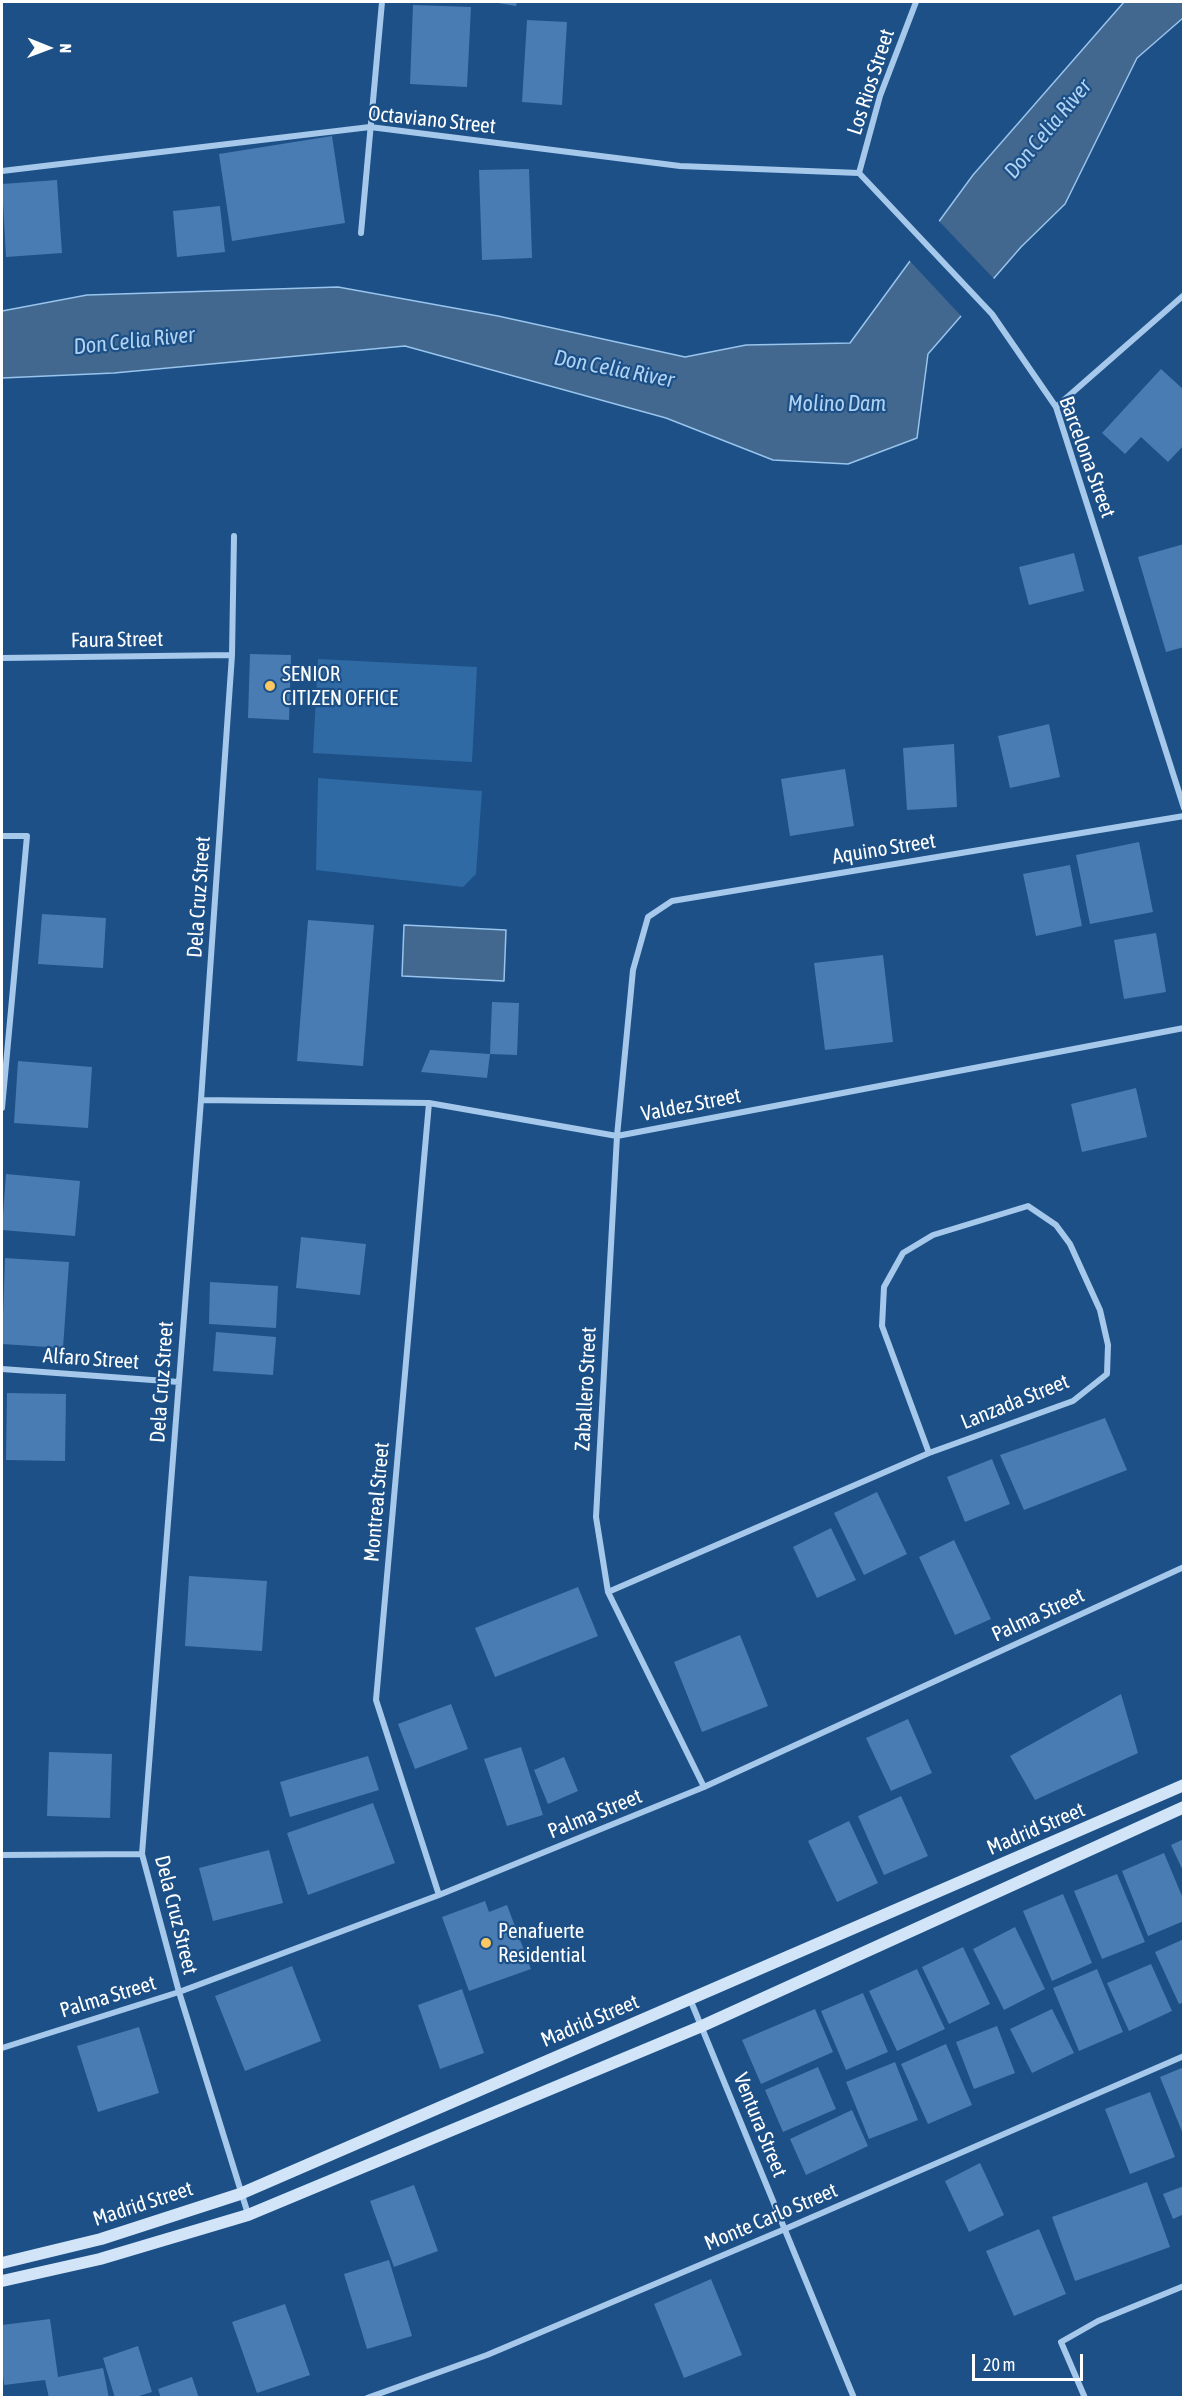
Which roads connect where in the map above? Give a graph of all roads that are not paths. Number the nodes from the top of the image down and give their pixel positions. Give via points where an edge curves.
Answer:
1 (382, 2) edge
2 (916, 2) edge
3 (370, 127) junction
4 (2, 171) edge
5 (860, 173) junction
6 (361, 233) dead end
7 (1184, 295) edge
8 (1056, 407) junction
9 (234, 536) dead end
10 (232, 655) junction
11 (2, 658) edge
12 (1184, 808) edge
13 (1184, 816) edge
14 (2, 836) edge
15 (633, 970) joint
16 (1184, 1028) edge
17 (201, 1100) junction
18 (429, 1103) junction
19 (2, 1108) edge
20 (617, 1136) junction
21 (2, 1370) edge
22 (179, 1382) junction
23 (929, 1453) junction
24 (1184, 1567) edge
25 (608, 1592) junction
26 (1184, 1785) edge
27 (704, 1787) junction
28 (1184, 1807) edge
29 (142, 1854) junction
30 (2, 1855) edge
31 (439, 1895) junction
32 (179, 1992) junction
33 (690, 1999) junction
34 (702, 2026) junction
35 (2, 2048) edge
36 (1184, 2056) edge
37 (240, 2193) junction
38 (248, 2215) junction
39 (785, 2229) junction
40 (2, 2263) edge
41 (2, 2281) edge
42 (1184, 2286) edge
43 (367, 2397) edge
44 (854, 2397) edge
45 (1085, 2397) edge

1 - 3 street
2 - 5 street, Los Rios Street via 880,96
3 - 4 street, Octaviano Street
3 - 5 street, Octaviano Street via 680,166
3 - 6 street
5 - 8 street, Barcelona Street via 992,314
7 - 8 street
8 - 12 street, Barcelona Street
9 - 10 street, Dela Cruz Street
10 - 11 street, Faura Street
10 - 17 street, Dela Cruz Street
13 - 15 street, Aquino Street via 672,901 648,917
14 - 19 street via 27,836
15 - 20 street, Zaballero Street
16 - 20 street, Valdez Street
17 - 18 street, Valdez Street
17 - 22 street, Dela Cruz Street
18 - 20 street, Valdez Street
18 - 31 street, Montreal Street via 376,1701
20 - 25 street, Zaballero Street via 596,1517
21 - 22 street, Alfaro Street
22 - 29 street, Dela Cruz Street
23 - 23 street, Lanzada Street via 1073,1401 1107,1374 1107,1345 1100,1310 1070,1244 1056,1225 1028,1206 933,1235 903,1253 884,1287 882,1326
23 - 25 street, Lanzada Street
24 - 27 street, Palma Street
25 - 27 street, Zaballero Street
26 - 33 street, Madrid Street
27 - 31 street, Palma Street
28 - 34 street, Madrid Street
29 - 30 street
29 - 32 street, Dela Cruz Street
31 - 32 street, Palma Street
32 - 35 street, Palma Street
32 - 37 street, Dela Cruz Street
33 - 34 street, Ventura Street
33 - 37 street, Madrid Street
34 - 38 street, Madrid Street
34 - 39 street, Ventura Street
36 - 39 street, Monte Carlo Street
37 - 38 street, Dela Cruz Street
37 - 40 street, Madrid Street via 101,2239
38 - 41 street, Madrid Street via 100,2259
39 - 43 street, Monte Carlo Street via 487,2355
39 - 44 street, Ventura Street
42 - 45 street via 1098,2321 1061,2342

